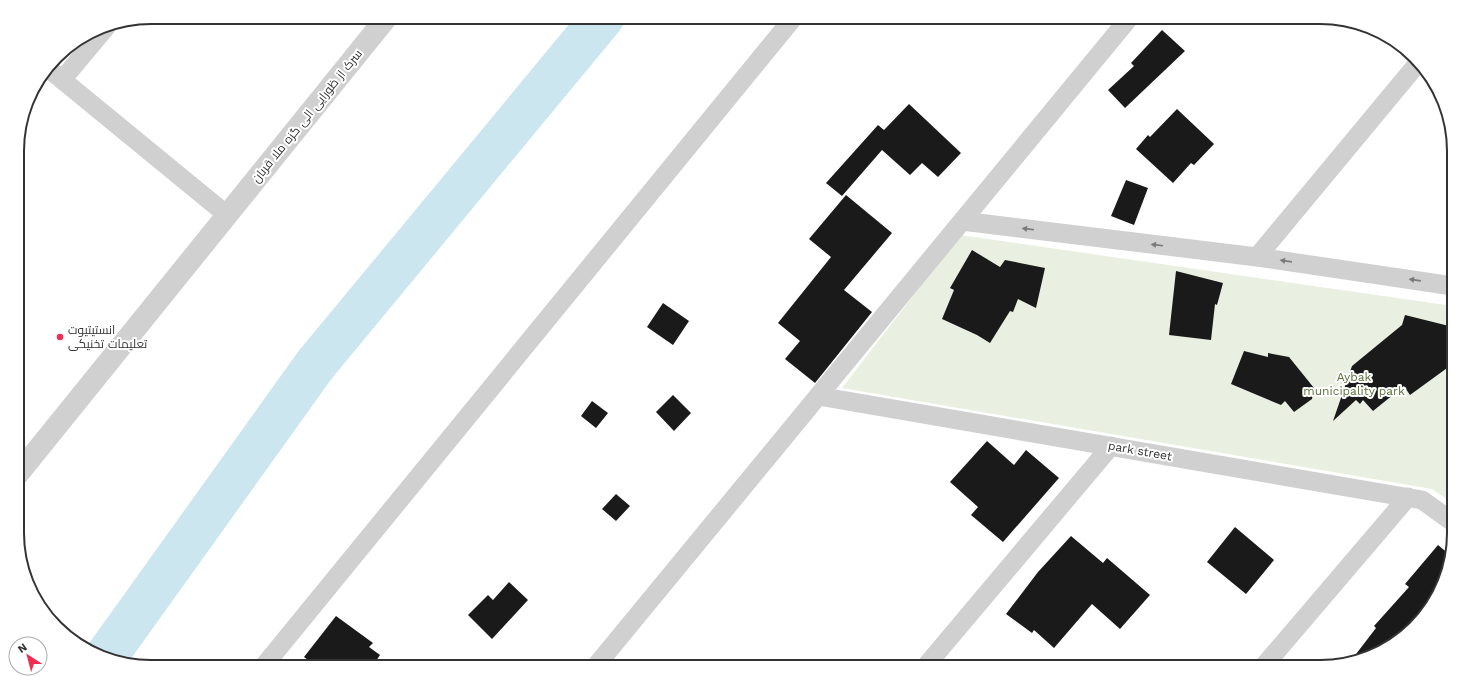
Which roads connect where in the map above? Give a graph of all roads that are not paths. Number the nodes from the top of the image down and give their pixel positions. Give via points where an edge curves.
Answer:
1 (381, 24) edge
2 (788, 24) edge
3 (1124, 24) edge
4 (95, 38) edge
5 (1415, 67) edge
6 (55, 74) edge
7 (227, 215) junction
8 (962, 221) junction
9 (1257, 257) junction
10 (1447, 285) edge
11 (818, 396) junction
12 (1111, 446) junction
13 (24, 467) edge
14 (1408, 497) junction
15 (1447, 518) edge
16 (269, 660) edge
17 (602, 660) edge
18 (931, 660) edge
19 (1269, 660) edge

1 - 7 street, سرک از ظورایی الی گزه ملا قربان
2 - 16 street
3 - 8 street
4 - 6 street
5 - 9 street
6 - 7 street
7 - 13 street, سرک از ظورایی الی گزه ملا قربان
9 -> 8 street
8 - 11 street
10 -> 9 street
11 - 12 street, park street
11 - 17 street
12 - 14 street, park street
12 - 18 street
14 - 15 street, park street via 1422,500
14 - 19 street

